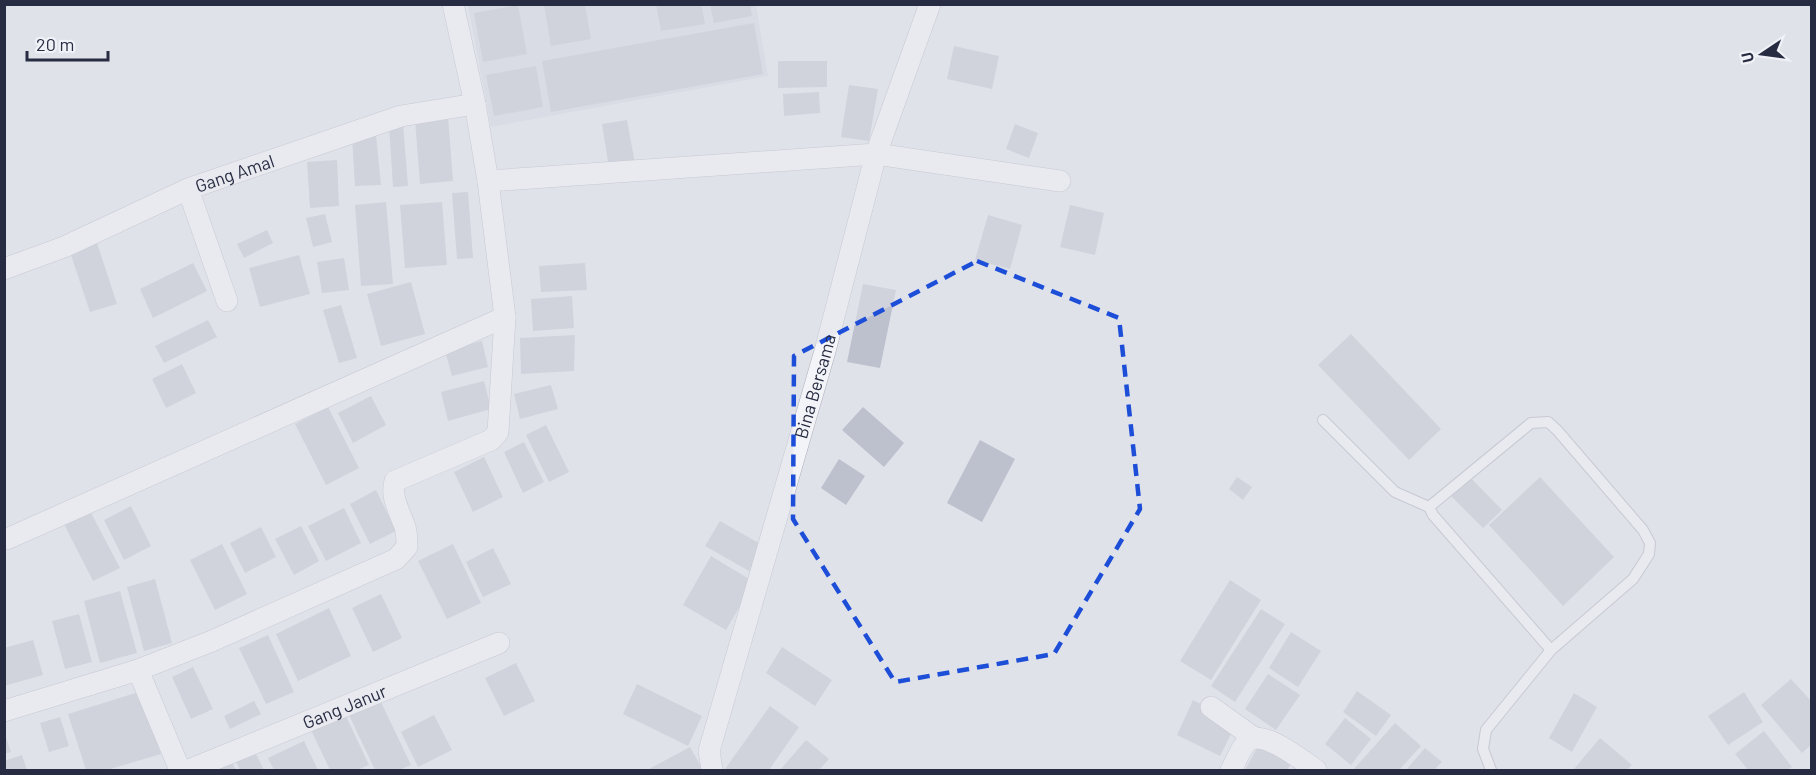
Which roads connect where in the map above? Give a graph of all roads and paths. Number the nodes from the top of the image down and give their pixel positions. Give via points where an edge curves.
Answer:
1 (453, 4) edge
2 (930, 4) edge
3 (475, 104) junction
4 (876, 154) junction
5 (488, 181) junction
6 (1060, 181) dead end
7 (188, 189) junction
8 (4, 269) edge
9 (227, 301) dead end
10 (505, 317) junction
11 (1323, 420) dead end
12 (1428, 507) junction
13 (8, 540) dead end
14 (499, 643) dead end
15 (1551, 650) junction
16 (138, 670) junction
17 (1211, 707) dead end
18 (4, 711) edge
19 (1253, 737) junction
20 (180, 771) edge
21 (189, 771) edge
22 (712, 771) edge
23 (1231, 771) edge
24 (1316, 771) edge
25 (1491, 771) edge

1 - 3 street
2 - 4 street, Bina Bersama
3 - 5 street
3 - 7 street, Gang Amal via 401,116
4 - 5 street
4 - 6 street
4 - 22 street, Bina Bersama via 825,351 709,751
5 - 10 street
7 - 8 street, Gang Amal via 64,247
7 - 9 street
10 - 13 street
10 - 16 street via 498,432 491,440 395,481 394,498 406,530 407,547 396,559
11 - 12 lane via 1395,492
12 - 15 lane
12 - 15 lane via 1531,423 1548,422 1557,430 1650,543 1649,554 1633,579
14 - 21 street, Gang Janur
15 - 25 lane via 1486,730 1483,749
16 - 18 street
16 - 20 street
17 - 19 street
19 - 23 street via 1246,742
19 - 24 street via 1261,737 1292,753

